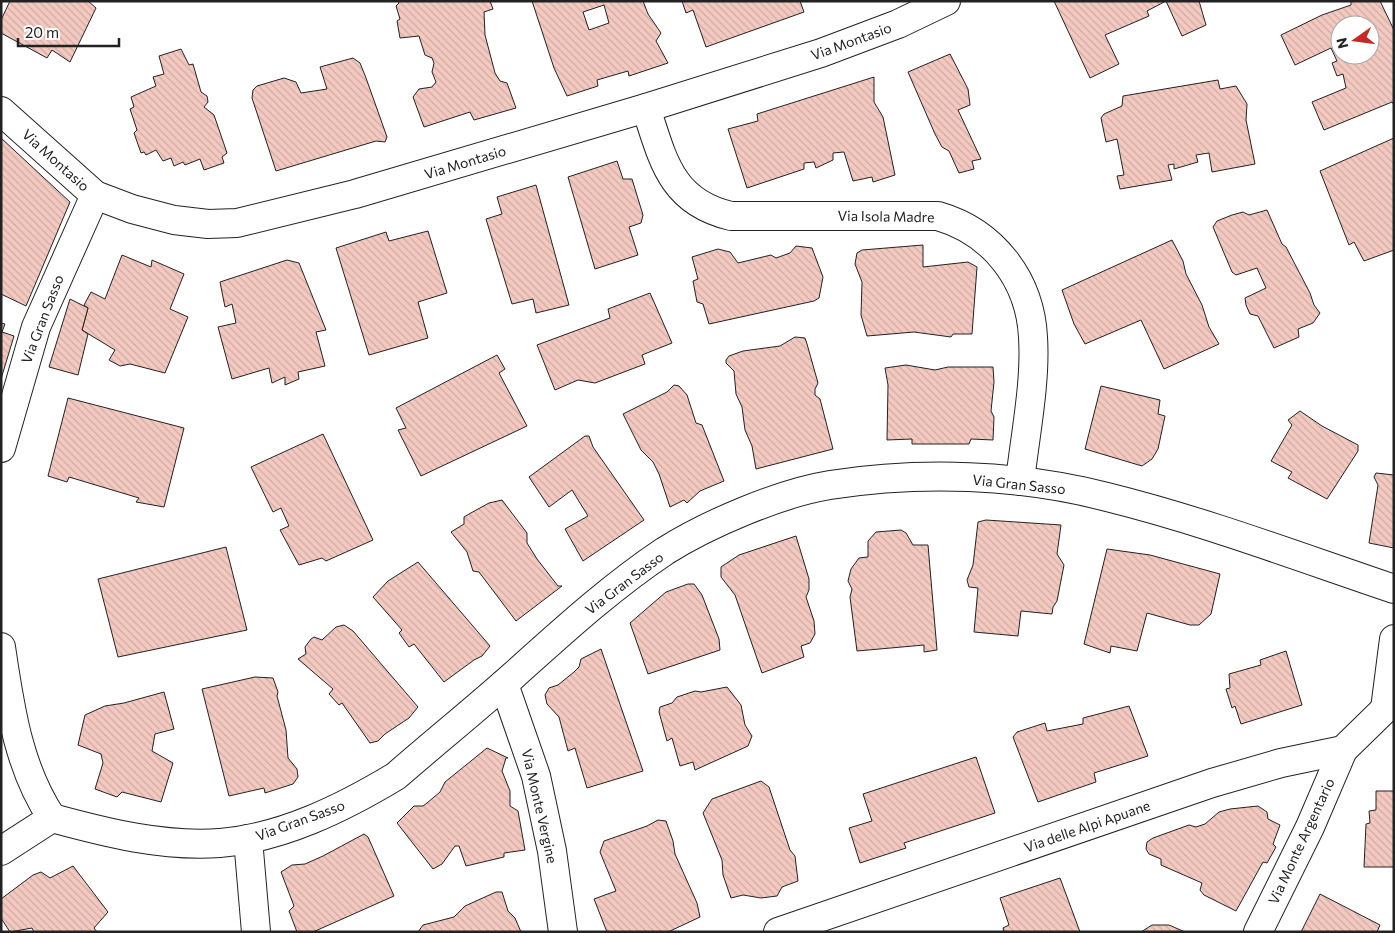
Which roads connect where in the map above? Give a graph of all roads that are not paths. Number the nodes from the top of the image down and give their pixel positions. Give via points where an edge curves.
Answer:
1 (946, 1) edge
2 (646, 108) junction
3 (1, 111) edge
4 (95, 195) junction
5 (1, 448) edge
6 (1020, 481) junction
7 (1394, 589) edge
8 (1394, 639) edge
9 (1, 647) edge
10 (504, 684) junction
11 (1389, 709) edge
12 (1343, 750) junction
13 (52, 818) junction
14 (248, 839) junction
15 (1, 851) edge
16 (256, 932) edge
17 (563, 932) edge
18 (778, 932) edge
19 (1258, 932) edge

1 - 2 street, Via Montasio via 898,24 820,53
2 - 4 street, Via Montasio via 355,194 237,223 174,220
2 - 6 street, Via Isola Madre via 663,159 675,182 706,209 731,216 938,216 964,225 997,248 1024,296 1033,337
3 - 4 street, Via Montasio
4 - 5 street, Via Gran Sasso via 36,326
6 - 7 street, Via Gran Sasso via 1107,497
6 - 10 street, Via Gran Sasso via 942,478 871,481 829,486 754,509 716,524 631,575
8 - 11 street
9 - 13 street via 22,755 39,799
10 - 14 street, Via Gran Sasso via 396,776 360,798 324,814
10 - 17 street, Via Monte Vergine via 536,776 552,851
11 - 12 street
12 - 18 street, Via delle Alpi Apuane via 1212,782
12 - 19 street, Via Monte Argentario via 1310,827
13 - 14 street, Via Gran Sasso via 103,832 158,841 220,843
13 - 15 street
14 - 16 street

